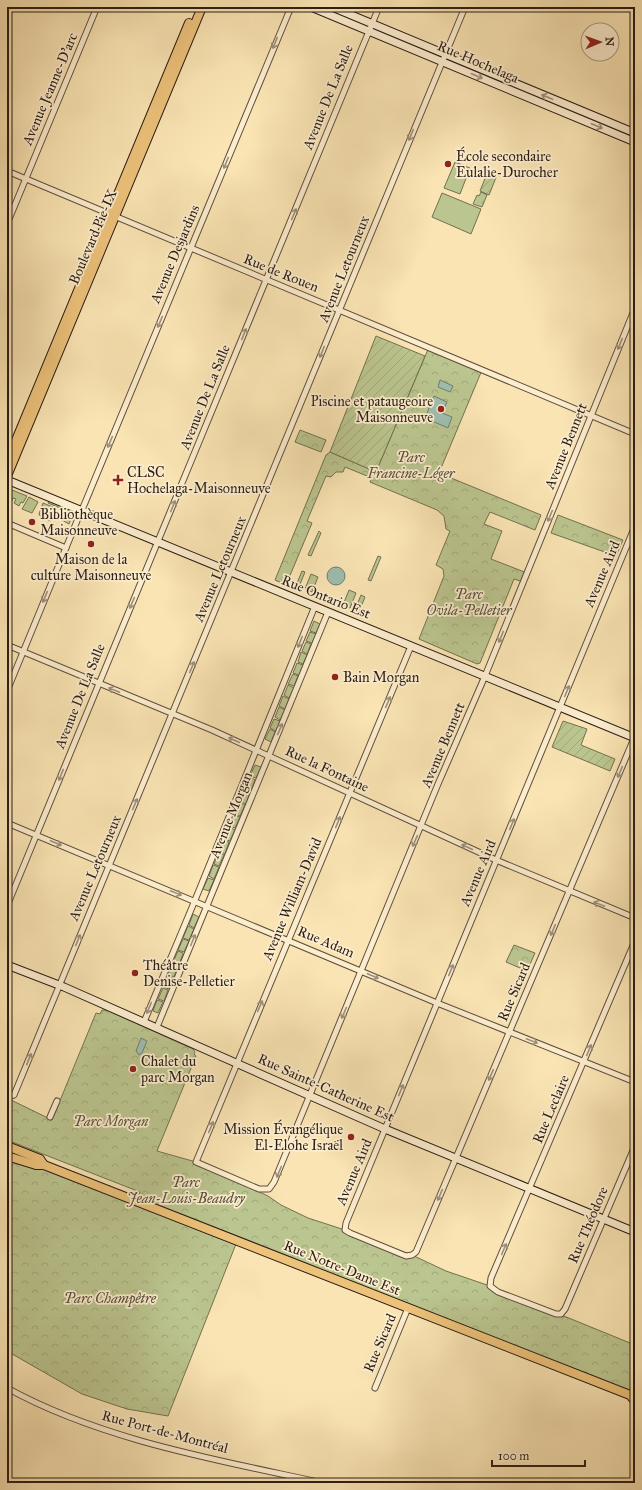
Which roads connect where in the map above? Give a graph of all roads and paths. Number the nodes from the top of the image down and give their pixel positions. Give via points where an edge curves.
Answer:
1 (97, 7) edge
2 (196, 7) edge
3 (202, 7) edge
4 (291, 7) edge
5 (311, 7) edge
6 (332, 7) edge
7 (379, 7) edge
8 (465, 7) edge
9 (372, 23) junction
10 (368, 31) junction
11 (445, 54) junction
12 (441, 61) junction
13 (635, 134) edge
14 (635, 142) edge
15 (7, 171) edge
16 (26, 180) junction
17 (112, 216) junction
18 (7, 224) edge
19 (191, 248) junction
20 (266, 280) junction
21 (635, 308) edge
22 (340, 310) junction
23 (591, 416) junction
24 (635, 434) edge
25 (7, 462) edge
26 (7, 476) edge
27 (7, 480) edge
28 (82, 510) junction
29 (77, 521) dead end
30 (7, 523) edge
31 (635, 526) edge
32 (158, 542) junction
33 (66, 548) junction
34 (232, 572) junction
35 (315, 606) junction
36 (328, 612) junction
37 (7, 645) edge
38 (411, 646) junction
39 (23, 652) junction
40 (485, 676) junction
41 (98, 684) junction
42 (7, 691) edge
43 (560, 707) junction
44 (172, 714) junction
45 (635, 737) edge
46 (257, 750) junction
47 (269, 755) junction
48 (350, 793) junction
49 (7, 823) edge
50 (422, 826) junction
51 (36, 835) junction
52 (496, 860) junction
53 (109, 866) junction
54 (569, 891) junction
55 (195, 901) junction
56 (7, 906) edge
57 (207, 906) junction
58 (635, 918) edge
59 (289, 939) junction
60 (635, 941) edge
61 (7, 965) edge
62 (362, 971) junction
63 (59, 985) junction
64 (437, 1003) junction
65 (144, 1022) junction
66 (157, 1027) junction
67 (510, 1032) junction
68 (584, 1062) junction
69 (237, 1063) junction
70 (635, 1082) edge
71 (7, 1094) edge
72 (310, 1096) junction
73 (57, 1101) dead end
74 (50, 1117) dead end
75 (385, 1129) junction
76 (7, 1146) edge
77 (635, 1146) edge
78 (7, 1156) edge
79 (456, 1160) junction
80 (44, 1165) junction
81 (269, 1189) joint
82 (529, 1189) junction
83 (603, 1219) junction
84 (635, 1232) edge
85 (412, 1255) joint
86 (408, 1308) junction
87 (561, 1314) joint
88 (7, 1388) edge
89 (374, 1388) dead end
90 (633, 1397) edge
91 (323, 1483) edge

1 - 16 street, Avenue Jeanne-D'arc
2 - 17 main road, Boulevard Pie-IX
3 - 17 main road, Boulevard Pie-IX
4 -> 19 street, Avenue Desjardins
5 - 10 main road, Rue Hochelaga
6 - 9 main road, Rue Hochelaga
7 - 9 street, Avenue De La Salle
8 - 11 street, Avenue Letourneux
9 - 10 street, Avenue De La Salle
9 - 11 main road, Rue Hochelaga
10 - 12 main road, Rue Hochelaga
20 -> 10 street, Avenue De La Salle
11 - 12 street, Avenue Letourneux
13 -> 11 main road, Rue Hochelaga
12 -> 14 main road, Rue Hochelaga
12 -> 22 street, Avenue Letourneux
15 - 16 street, Rue de Rouen
16 - 17 street, Rue de Rouen
16 - 18 street
17 - 19 street, Rue de Rouen
17 - 25 main road, Boulevard Pie-IX
17 - 26 main road, Boulevard Pie-IX
19 - 20 street, Rue de Rouen
19 -> 28 street, Avenue Desjardins
20 - 22 street, Rue de Rouen
32 -> 20 street, Avenue De La Salle
21 -> 23 street, Avenue Bennett
22 - 23 street, Rue de Rouen
22 -> 34 street, Avenue Letourneux
23 - 24 street, Rue de Rouen
23 -> 40 street, Avenue Bennett
27 - 28 main road, Rue Ontario Est
28 - 32 main road, Rue Ontario Est
29 - 33 street
30 - 33 street
43 -> 31 street, Avenue Aird
32 - 34 main road, Rue Ontario Est
32 -> 41 street, Avenue De La Salle
33 -> 39 street
34 - 35 main road, Rue Ontario Est
44 -> 34 street, Avenue Letourneux
35 - 36 main road, Rue Ontario Est
35 -> 46 street, Avenue Morgan
36 - 38 main road, Rue Ontario Est
47 -> 36 street, Avenue Morgan
37 - 39 street, Rue la Fontaine
38 - 40 main road, Rue Ontario Est
48 -> 38 street, Avenue William-David
39 - 41 street, Rue la Fontaine
39 - 42 street
40 - 43 main road, Rue Ontario Est
40 - 50 street, Avenue Bennett
44 -> 41 street, Rue la Fontaine
41 -> 51 street, Avenue De La Salle
43 - 45 main road, Rue Ontario Est
52 -> 43 street, Avenue Aird
46 -> 44 street, Rue la Fontaine
53 -> 44 street, Avenue Letourneux
45 -> 54 street, Rue Sicard
46 - 47 street, Rue la Fontaine
46 - 55 street, Avenue Morgan
47 - 48 street, Rue la Fontaine
47 - 57 street, Avenue Morgan
48 - 50 street, Rue la Fontaine
59 -> 48 street, Avenue William-David
49 - 51 street, Rue Adam
52 -> 50 street, Rue la Fontaine
50 -> 62 street, Avenue Bennett
51 -> 53 street, Rue Adam
51 - 56 street, Avenue De La Salle
52 - 54 street, Rue la Fontaine
64 -> 52 street, Avenue Aird
53 -> 55 street, Rue Adam
63 -> 53 street, Avenue Letourneux
58 -> 54 street, Rue la Fontaine
54 -> 67 street, Rue Sicard
55 - 57 street, Rue Adam
55 -> 65 street, Avenue Morgan
57 - 59 street, Rue Adam
66 -> 57 street, Avenue Morgan
59 - 62 street, Rue Adam
69 -> 59 street, Avenue William-David
68 -> 60 street, Rue Leclaire
61 - 63 main road, Rue Sainte-Catherine Est
62 -> 64 street, Rue Adam
62 -> 72 street, Avenue Bennett
63 - 65 main road, Rue Sainte-Catherine Est
71 -> 63 street, Avenue Letourneux via 14,1095
64 - 67 street, Rue Adam
75 -> 64 street, Avenue Aird
65 - 66 main road, Rue Sainte-Catherine Est
66 - 69 main road, Rue Sainte-Catherine Est
67 -> 68 street, Rue Adam
67 -> 79 street, Rue Sicard
68 - 70 street, Rue Adam
68 - 82 street, Rue Leclaire
69 - 72 main road, Rue Sainte-Catherine Est
81 -> 69 street, Avenue William-David via 259,1189 196,1162
72 - 75 main road, Rue Sainte-Catherine Est
72 -> 81 street, Avenue Bennett
73 - 74 street
75 - 79 main road, Rue Sainte-Catherine Est
75 - 85 street, Avenue Aird via 346,1224 346,1230 406,1256
76 - 80 main road, Rue Notre-Dame Est via 40,1159
77 - 83 street, Rue Théodore
78 - 80 main road, Rue Notre-Dame Est
79 - 82 main road, Rue Sainte-Catherine Est
79 -> 85 street, Rue Sicard via 416,1252
80 - 86 main road, Rue Notre-Dame Est
82 - 83 main road, Rue Sainte-Catherine Est
87 -> 82 street, Rue Leclaire via 498,1292 490,1286 491,1278
83 - 84 main road, Rue Sainte-Catherine Est
83 - 87 street, Rue Théodore
86 - 89 street, Rue Sicard
86 - 90 main road, Rue Notre-Dame Est
88 - 91 street, Rue Port-de-Montréal via 27,1399 109,1432

